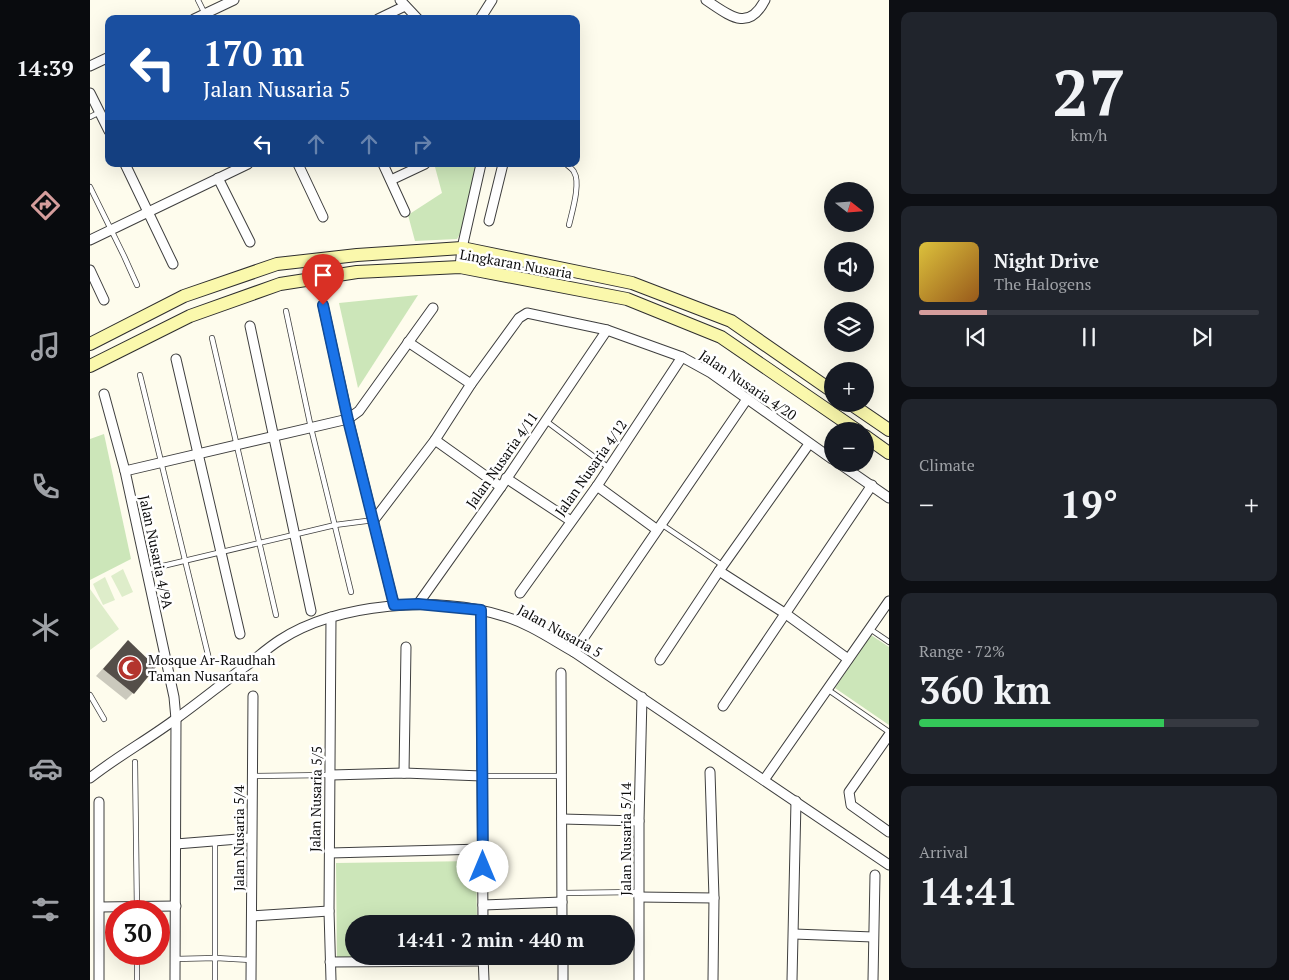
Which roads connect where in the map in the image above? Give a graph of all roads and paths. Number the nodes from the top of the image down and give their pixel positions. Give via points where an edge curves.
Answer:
1 (198, 0) edge
2 (234, 0) edge
3 (492, 0) edge
4 (706, 0) edge
5 (765, 0) edge
6 (403, 3) edge
7 (208, 15) edge
8 (384, 15) edge
9 (414, 15) edge
10 (483, 15) edge
11 (105, 59) edge
12 (90, 66) edge
13 (90, 93) edge
14 (100, 112) junction
15 (90, 117) edge
16 (105, 123) edge
17 (126, 167) edge
18 (242, 167) edge
19 (299, 167) edge
20 (384, 167) edge
21 (419, 167) edge
22 (480, 167) edge
23 (501, 167) edge
24 (569, 167) edge
25 (218, 178) junction
26 (391, 180) junction
27 (90, 186) edge
28 (148, 212) junction
29 (405, 212) dead end
30 (323, 217) dead end
31 (490, 221) dead end
32 (570, 224) dead end
33 (112, 230) junction
34 (90, 240) edge
35 (250, 242) dead end
36 (462, 248) junction
37 (173, 264) dead end
38 (460, 267) junction
39 (90, 270) edge
40 (137, 285) dead end
41 (104, 300) dead end
42 (323, 305) dead end
43 (433, 308) dead end
44 (286, 311) dead end
45 (250, 326) dead end
46 (607, 330) junction
47 (212, 338) dead end
48 (408, 342) junction
49 (90, 344) edge
50 (682, 357) junction
51 (176, 359) dead end
52 (90, 366) edge
53 (140, 375) dead end
54 (471, 384) junction
55 (824, 385) edge
56 (104, 394) dead end
57 (747, 399) junction
58 (863, 412) edge
59 (348, 420) junction
60 (546, 421) junction
61 (845, 422) edge
62 (311, 428) junction
63 (889, 430) edge
64 (273, 437) junction
65 (434, 440) junction
66 (874, 442) edge
67 (809, 444) junction
68 (236, 445) junction
69 (889, 453) edge
70 (198, 454) junction
71 (824, 454) edge
72 (161, 462) junction
73 (609, 468) junction
74 (125, 470) junction
75 (852, 472) edge
76 (506, 478) junction
77 (872, 485) junction
78 (597, 486) junction
79 (501, 487) junction
80 (889, 498) edge
81 (374, 520) junction
82 (571, 521) junction
83 (335, 525) junction
84 (658, 527) junction
85 (295, 534) junction
86 (258, 543) junction
87 (221, 552) junction
88 (184, 561) junction
89 (721, 569) junction
90 (146, 570) junction
91 (351, 592) dead end
92 (520, 593) dead end
93 (889, 601) edge
94 (418, 604) junction
95 (394, 605) junction
96 (481, 610) junction
97 (311, 611) dead end
98 (276, 614) dead end
99 (786, 614) junction
100 (331, 617) junction
101 (869, 628) junction
102 (240, 634) dead end
103 (889, 642) edge
104 (406, 646) dead end
105 (574, 652) junction
106 (848, 658) junction
107 (660, 660) dead end
108 (210, 664) dead end
109 (561, 672) dead end
110 (827, 689) junction
111 (253, 696) dead end
112 (90, 697) edge
113 (642, 697) junction
114 (723, 706) dead end
115 (176, 718) junction
116 (104, 719) dead end
117 (889, 734) edge
118 (135, 762) dead end
119 (710, 772) dead end
120 (404, 773) junction
121 (331, 774) junction
122 (90, 776) edge
123 (253, 776) junction
124 (482, 776) junction
125 (562, 776) junction
126 (764, 780) junction
127 (99, 802) dead end
128 (796, 802) junction
129 (562, 819) junction
130 (639, 821) junction
131 (889, 832) edge
132 (251, 838) junction
133 (215, 840) junction
134 (176, 844) junction
135 (483, 849) junction
136 (330, 853) junction
137 (889, 865) edge
138 (875, 875) dead end
139 (639, 894) junction
140 (562, 898) junction
141 (714, 898) junction
142 (137, 900) edge
143 (96, 904) edge
144 (483, 905) junction
145 (170, 906) edge
146 (176, 906) junction
147 (329, 912) junction
148 (483, 915) edge
149 (562, 915) edge
150 (252, 916) junction
151 (794, 934) junction
152 (872, 937) junction
153 (216, 958) junction
154 (175, 960) junction
155 (251, 960) junction
156 (330, 962) junction
157 (345, 962) edge
158 (137, 965) edge
159 (483, 965) edge
160 (563, 965) edge
161 (99, 980) edge
162 (137, 980) edge
163 (175, 980) edge
164 (215, 980) edge
165 (251, 980) edge
166 (330, 980) edge
167 (484, 980) edge
168 (564, 980) edge
169 (639, 980) edge
170 (713, 980) edge
171 (792, 980) edge
172 (873, 980) edge

1 - 7 lane
2 - 7 street
3 - 10 street
4 - 5 street via 730,15 747,19 760,11
6 - 8 street
6 - 9 street
11 - 12 street
13 - 14 street
14 - 15 lane
14 - 16 street
17 - 28 street
18 - 25 street
19 - 30 street
20 - 26 street
21 - 26 street
22 - 36 street
23 - 31 street
24 - 32 lane via 574,172 577,188
25 - 28 street
25 - 35 street
26 - 29 street
27 - 33 lane
28 - 33 street
28 - 37 street
33 - 34 street
33 - 40 lane
36 - 38 street
36 - 49 main road, Lingkaran Nusaria via 277,264 184,296
36 - 55 main road, Lingkaran Nusaria via 632,283 731,320
38 - 52 main road, Lingkaran Nusaria via 357,272 280,284 190,316
38 - 61 main road, Lingkaran Nusaria via 627,299 721,336
39 - 41 street
42 - 59 street
43 - 48 street
44 - 62 lane
45 - 64 street
46 - 50 street, Jalan Nusaria 4/20
46 - 54 street, Jalan Nusaria 4/20 via 527,313 519,318
46 - 60 street, Jalan Nusaria 4/11
47 - 68 lane
48 - 54 street
48 - 59 street via 359,411
50 - 57 street, Jalan Nusaria 4/20
50 - 73 street, Jalan Nusaria 4/12
51 - 70 street
53 - 72 lane
54 - 65 street
56 - 74 street, Jalan Nusaria 4/9A
57 - 67 street, Jalan Nusaria 4/20
57 - 84 street
58 - 63 main road
59 - 62 street
59 - 81 street
60 - 73 lane
60 - 76 street, Jalan Nusaria 4/11
62 - 64 street
62 - 83 lane
64 - 68 street
64 - 85 street
65 - 79 street
65 - 81 street
66 - 69 main road
67 - 71 street, Jalan Nusaria 4/20
67 - 89 street
68 - 70 street
68 - 86 lane
70 - 72 street
70 - 87 street
72 - 74 street
72 - 88 lane
73 - 78 street, Jalan Nusaria 4/12
74 - 90 street, Jalan Nusaria 4/9A
75 - 77 street
76 - 79 street, Jalan Nusaria 4/11
76 - 82 street
77 - 80 street
77 - 99 street
78 - 82 street, Jalan Nusaria 4/12
78 - 84 street
79 - 94 street, Jalan Nusaria 4/11
81 - 83 lane
81 - 95 street
82 - 92 street, Jalan Nusaria 4/12
83 - 85 lane
83 - 91 lane
84 - 89 lane
84 - 105 street
85 - 86 lane
85 - 97 street
86 - 87 lane
86 - 98 lane
87 - 88 lane
87 - 102 street
88 - 90 lane
88 - 108 lane
89 - 99 street
89 - 107 street
90 - 115 street, Jalan Nusaria 4/9A
93 - 101 street
94 - 95 street, Jalan Nusaria 5
94 - 96 street, Jalan Nusaria 5
95 - 100 street, Jalan Nusaria 5
96 - 105 street, Jalan Nusaria 5 via 523,624
96 - 124 street
99 - 106 street
99 - 114 street
100 - 115 street, Jalan Nusaria 5 via 280,640
100 - 121 street, Jalan Nusaria 5/5
101 - 103 lane
101 - 106 street
104 - 120 street
105 - 113 street, Jalan Nusaria 5
106 - 110 street
109 - 125 street
110 - 117 lane
110 - 126 street
111 - 123 street, Jalan Nusaria 5/4
112 - 116 lane
113 - 126 street, Jalan Nusaria 5
113 - 130 street, Jalan Nusaria 5/14
115 - 122 street, Jalan Nusaria 5
115 - 134 street, Jalan Nusaria 4/9A
117 - 131 street via 849,792 851,805
118 - 142 lane
119 - 141 street
120 - 121 street
120 - 124 street
121 - 123 lane
121 - 136 street, Jalan Nusaria 5/5
123 - 132 street, Jalan Nusaria 5/4
124 - 125 lane
124 - 135 street
125 - 129 street
126 - 128 street, Jalan Nusaria 5
127 - 143 street
128 - 137 street, Jalan Nusaria 5
128 - 151 street
129 - 130 street
129 - 140 street
130 - 139 street, Jalan Nusaria 5/14
132 - 133 street
132 - 150 street, Jalan Nusaria 5/4
133 - 134 street
133 - 153 lane
134 - 146 street, Jalan Nusaria 4/9A
135 - 136 street
135 - 144 street
136 - 147 street, Jalan Nusaria 5/5
138 - 152 street
139 - 140 lane
139 - 141 street
139 - 169 street, Jalan Nusaria 5/14
140 - 144 street
140 - 149 street
141 - 170 street
143 - 161 street
144 - 148 street
145 - 146 street
146 - 154 street, Jalan Nusaria 4/9A
147 - 150 street
147 - 156 street, Jalan Nusaria 5/5
150 - 155 street, Jalan Nusaria 5/4
151 - 152 street
151 - 171 street
152 - 172 street
153 - 154 lane
153 - 155 lane
153 - 164 lane
154 - 163 street, Jalan Nusaria 4/9A
155 - 165 street, Jalan Nusaria 5/4
156 - 157 street
156 - 166 street, Jalan Nusaria 5/5
158 - 162 lane
159 - 167 street
160 - 168 street

